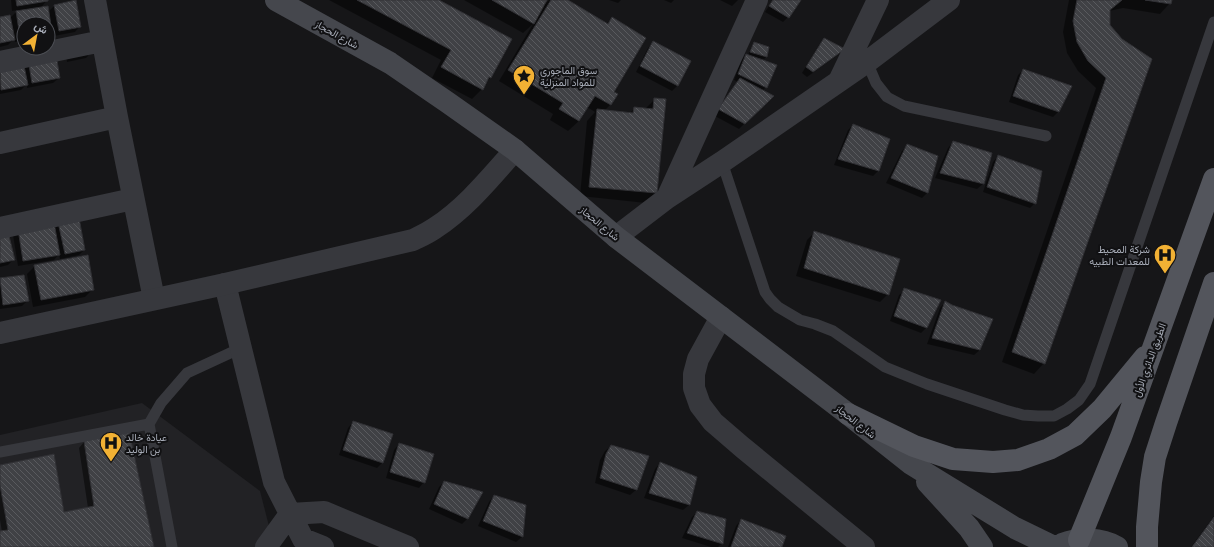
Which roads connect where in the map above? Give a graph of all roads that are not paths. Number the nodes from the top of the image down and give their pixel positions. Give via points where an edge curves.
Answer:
1 (95, 0) edge
2 (276, 0) edge
3 (757, 0) edge
4 (878, 0) edge
5 (949, 0) edge
6 (1214, 22) edge
7 (102, 41) junction
8 (0, 62) edge
9 (867, 62) junction
10 (838, 82) junction
11 (117, 117) junction
12 (1046, 136) dead end
13 (0, 143) edge
14 (515, 150) junction
15 (722, 162) junction
16 (1214, 179) edge
17 (133, 198) junction
18 (667, 198) junction
19 (0, 228) edge
20 (616, 237) junction
21 (1214, 283) edge
22 (225, 284) junction
23 (154, 299) junction
24 (721, 317) junction
25 (0, 333) edge
26 (1154, 345) junction
27 (241, 348) junction
28 (848, 414) junction
29 (149, 424) junction
30 (0, 452) edge
31 (911, 464) junction
32 (290, 514) junction
33 (1078, 540) junction
34 (172, 547) edge
35 (266, 547) edge
36 (323, 547) edge
37 (408, 547) edge
38 (864, 547) edge
39 (982, 547) edge
40 (1054, 547) edge
41 (1117, 547) edge
42 (1147, 547) edge

1 - 7 street
2 - 14 main road, شارع الحجاز via 390,63
3 - 18 street
4 - 10 street
5 - 9 street
6 - 15 lane via 1090,384 1079,400 1054,416 1024,415 927,384 885,367 833,331 800,320 778,307 765,292
7 - 8 street
7 - 11 street
9 - 10 street
9 - 12 lane via 876,83 887,97 904,106
10 - 15 street
11 - 13 street
11 - 17 street
14 - 20 main road, شارع الحجاز
14 - 22 street via 458,211 435,229 413,240
15 - 18 street
16 - 26 main road, الطريق الدائري الأول
17 - 19 street
17 - 23 street
18 - 20 street
20 - 24 main road, شارع الحجاز
21 - 42 main road via 1155,457
22 - 23 street
22 - 27 street
23 - 25 street
24 - 28 main road, شارع الحجاز
24 - 38 street via 698,359 694,374 694,388 700,405 713,422
26 - 28 main road via 1102,409 1074,435 1049,449 1018,460 992,462 953,459 914,446
26 - 33 main road, الطريق الدائري الأول via 1121,437
27 - 29 lane via 186,373 161,403
27 - 32 street via 274,482
28 - 31 main road, شارع الحجاز
29 - 30 lane
29 - 34 lane
31 - 39 main road, شارع الحجاز via 969,528
31 - 40 main road, شارع الحجاز via 1015,528
32 - 35 street
32 - 36 street via 303,539
32 - 37 street via 324,512
33 - 40 main road
33 - 41 main road via 1095,540

